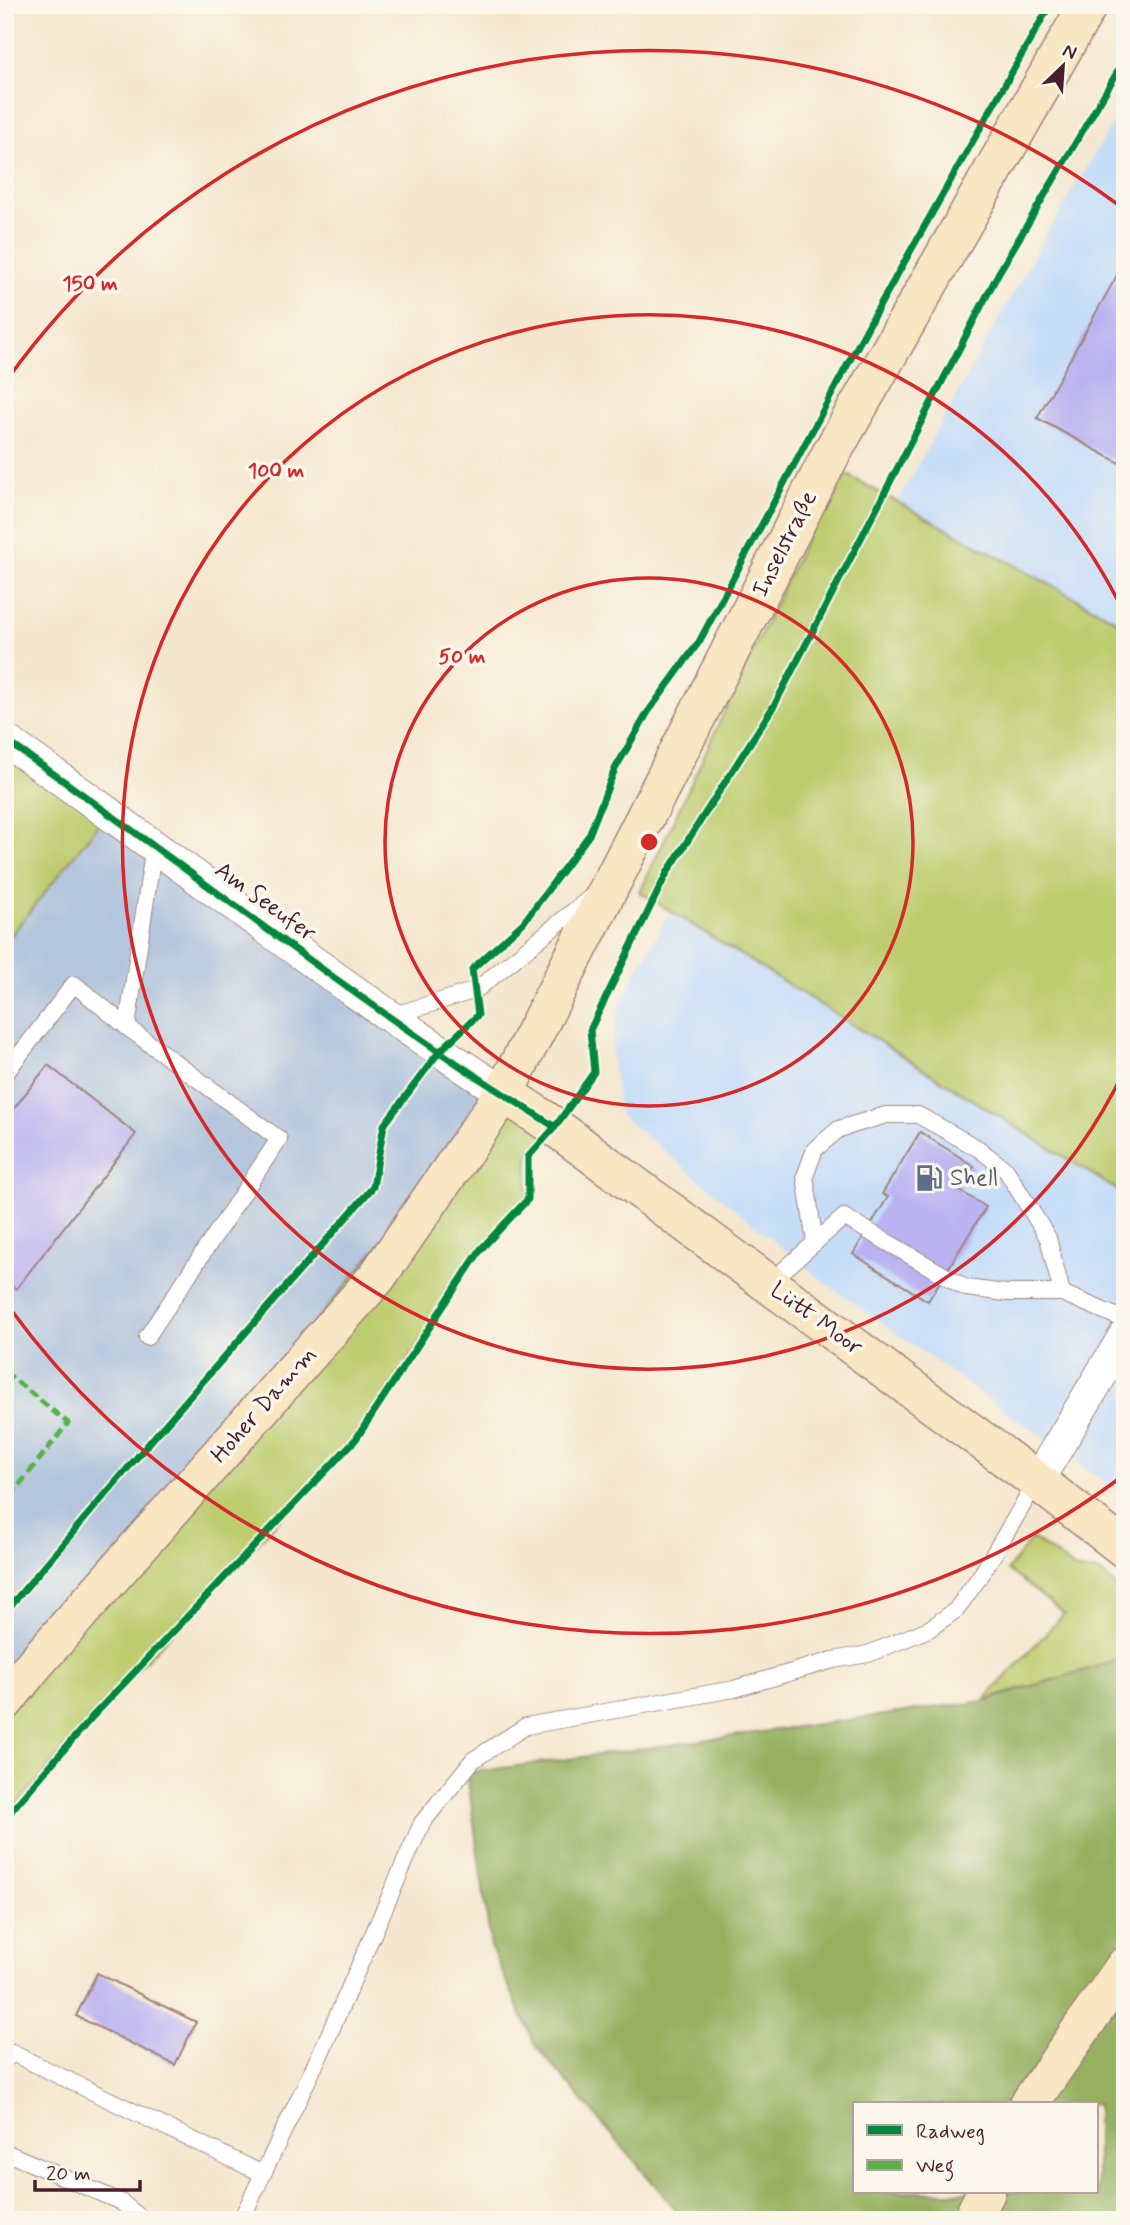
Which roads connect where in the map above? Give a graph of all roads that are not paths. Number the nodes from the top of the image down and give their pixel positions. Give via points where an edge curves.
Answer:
1 (1088, 5) edge
2 (5, 740) edge
3 (154, 845) junction
4 (615, 878) junction
5 (390, 1016) junction
6 (127, 1027) junction
7 (5, 1074) edge
8 (504, 1094) junction
9 (815, 1243) junction
10 (768, 1284) junction
11 (1062, 1293) junction
12 (1125, 1320) edge
13 (1125, 1335) edge
14 (147, 1337) dead end
15 (1037, 1481) junction
16 (1125, 1549) edge
17 (5, 1701) edge
18 (1125, 1966) edge
19 (5, 2060) edge
20 (1030, 2102) edge
21 (5, 2152) edge
22 (263, 2174) junction
23 (985, 2194) edge
24 (143, 2220) edge
25 (241, 2220) edge
26 (972, 2220) edge

1 - 4 main road, Inselstraße via 831,454
2 - 3 street, Am Seeufer
3 - 5 street, Am Seeufer
3 - 6 lane
4 - 5 lane via 476,990
4 - 8 main road, Inselstraße
5 - 8 street, Am Seeufer
6 - 7 lane via 74,984
6 - 14 lane via 279,1139
8 - 10 main road, Lütt Moor
8 - 17 main road, Hoher Damm via 377,1277
9 - 10 lane
9 - 11 lane via 844,1217 966,1288
9 - 11 lane via 804,1176 815,1149 839,1129 886,1115 918,1115 1006,1170 1048,1238
10 - 15 main road, Lütt Moor
11 - 12 lane
13 - 15 street
15 - 16 main road, Lütt Moor
15 - 22 lane via 956,1610 929,1629 868,1654 734,1689 526,1726 473,1760 422,1823
18 - 20 main road
19 - 22 lane via 12,2053
21 - 24 lane via 121,2202
22 - 25 lane
23 - 26 main road

